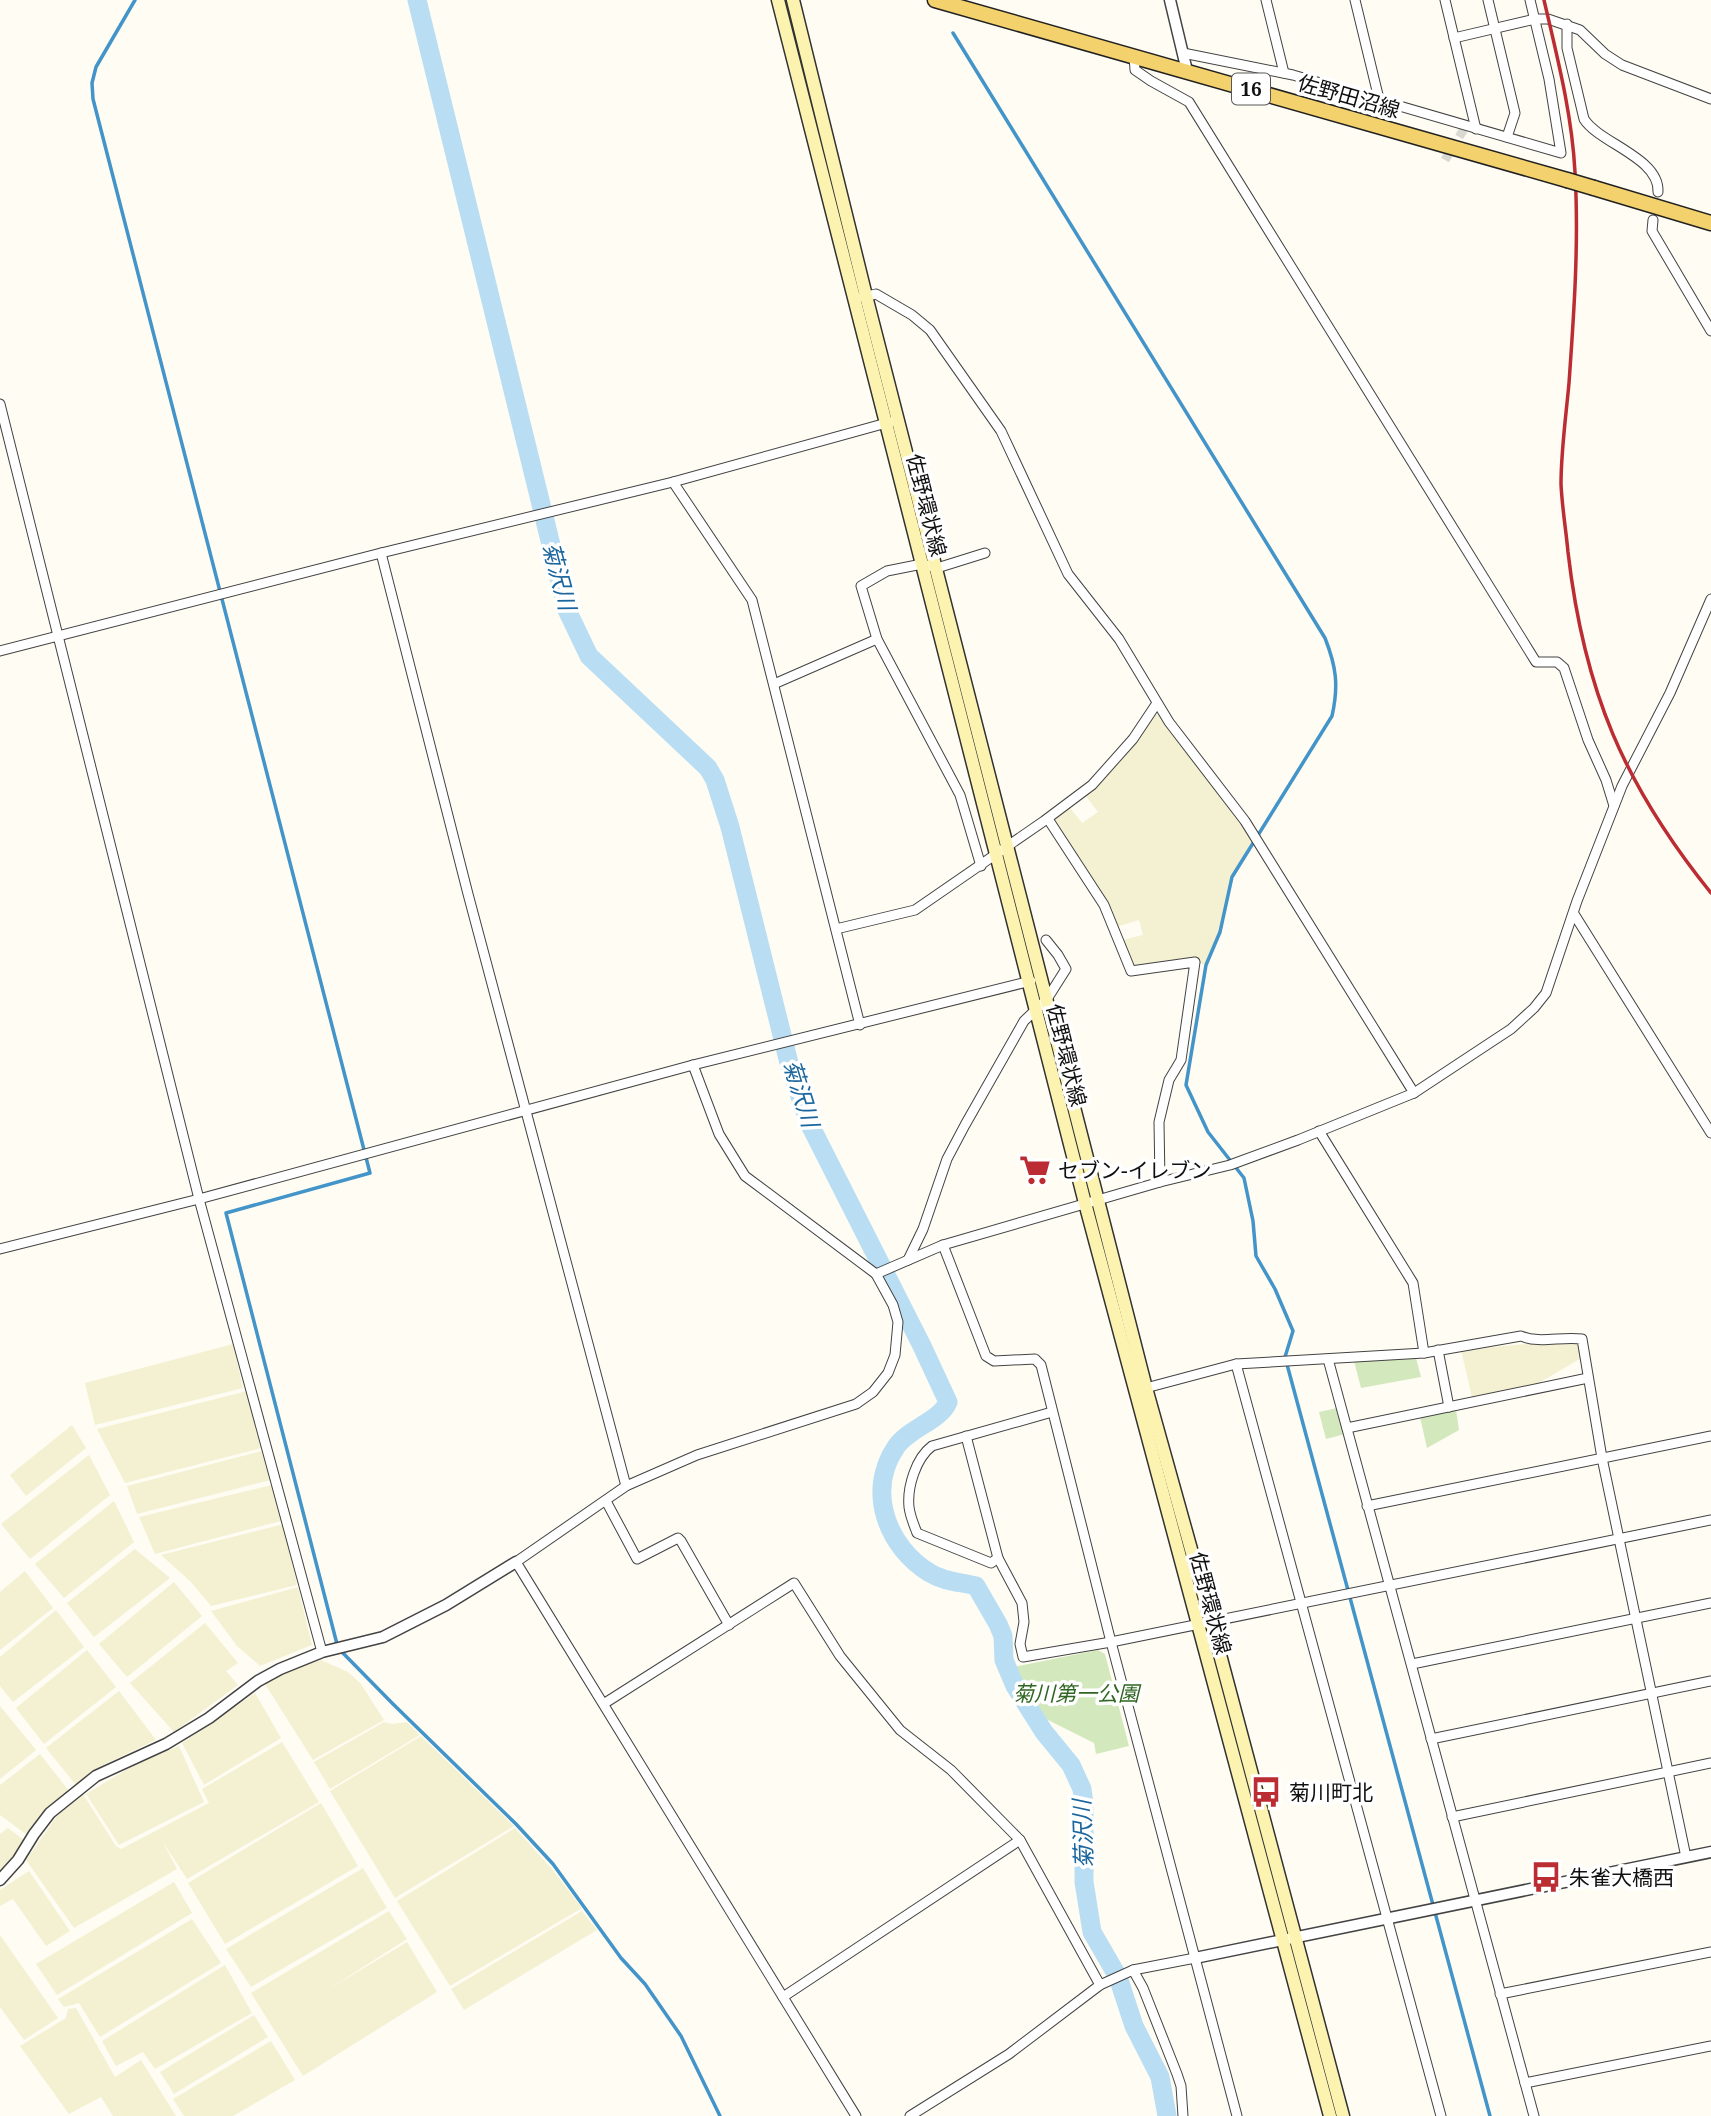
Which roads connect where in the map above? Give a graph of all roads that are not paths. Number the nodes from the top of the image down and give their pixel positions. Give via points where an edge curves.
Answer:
1 (778, 0) edge
2 (793, 0) edge
3 (938, 0) edge
4 (1170, 0) edge
5 (1266, 0) edge
6 (1355, 0) edge
7 (1445, 0) edge
8 (1488, 0) edge
9 (1530, 0) edge
10 (1535, 19) junction
11 (1567, 24) junction
12 (1495, 29) junction
13 (1454, 38) junction
14 (1183, 52) junction
15 (1134, 55) junction
16 (1187, 71) junction
17 (1284, 73) junction
18 (1379, 99) junction
19 (1711, 99) edge
20 (1476, 129) junction
21 (1507, 137) junction
22 (1658, 192) dead end
23 (1653, 220) dead end
24 (1711, 223) edge
25 (861, 298) junction
26 (1711, 331) edge
27 (0, 404) edge
28 (892, 422) junction
29 (673, 482) junction
30 (381, 553) junction
31 (985, 553) dead end
32 (922, 564) junction
33 (937, 568) junction
34 (1711, 599) edge
35 (59, 636) junction
36 (877, 639) junction
37 (0, 651) edge
38 (774, 684) junction
39 (1157, 703) junction
40 (1614, 806) junction
41 (1048, 819) junction
42 (1009, 846) junction
43 (997, 855) junction
44 (981, 866) junction
45 (1574, 914) junction
46 (836, 929) junction
47 (1045, 940) dead end
48 (1042, 978) junction
49 (1028, 981) junction
50 (1047, 999) junction
51 (1036, 1011) junction
52 (860, 1025) junction
53 (693, 1065) junction
54 (1414, 1093) junction
55 (527, 1111) junction
56 (1320, 1131) junction
57 (1711, 1133) edge
58 (1160, 1182) junction
59 (199, 1199) junction
60 (1091, 1201) junction
61 (943, 1245) junction
62 (0, 1249) edge
63 (908, 1260) junction
64 (876, 1274) junction
65 (1438, 1350) junction
66 (1424, 1353) junction
67 (1328, 1359) junction
68 (1236, 1364) junction
69 (1588, 1378) junction
70 (1140, 1390) junction
71 (1449, 1407) junction
72 (1052, 1412) junction
73 (1347, 1428) junction
74 (966, 1436) junction
75 (1711, 1436) edge
76 (1602, 1458) junction
77 (626, 1486) junction
78 (607, 1501) junction
79 (1367, 1506) junction
80 (1711, 1520) edge
81 (1619, 1538) junction
82 (998, 1558) junction
83 (516, 1562) junction
84 (1390, 1586) junction
85 (1303, 1603) junction
86 (1711, 1603) edge
87 (1637, 1618) junction
88 (1211, 1621) junction
89 (1197, 1624) junction
90 (729, 1625) junction
91 (1111, 1642) junction
92 (322, 1652) junction
93 (1412, 1664) junction
94 (1711, 1681) edge
95 (1652, 1694) junction
96 (605, 1703) junction
97 (1431, 1739) junction
98 (1711, 1763) edge
99 (1668, 1772) junction
100 (1452, 1817) junction
101 (1020, 1840) junction
102 (1711, 1852) edge
103 (1686, 1857) junction
104 (0, 1880) edge
105 (1476, 1900) junction
106 (1388, 1918) junction
107 (1289, 1938) junction
108 (1711, 1952) edge
109 (1195, 1958) junction
110 (1133, 1970) junction
111 (1100, 1985) junction
112 (1500, 1994) junction
113 (783, 1997) junction
114 (1711, 2046) edge
115 (1525, 2083) junction
116 (856, 2116) edge
117 (910, 2116) edge
118 (1183, 2116) edge
119 (1237, 2116) edge
120 (1330, 2116) edge
121 (1343, 2116) edge
122 (1441, 2116) edge
123 (1534, 2116) edge

1 - 25 main road, 佐野環状線
2 - 25 main road, 佐野環状線
3 - 15 main road, 佐野田沼線 / 16
4 - 14 street
5 - 17 street
6 - 18 street
7 - 13 street
8 - 12 street
9 - 10 street
10 - 11 street
10 - 12 street
10 - 21 street via 1561,153
11 - 19 street via 1622,65
11 - 22 street via 1567,48 1584,119 1651,173
12 - 13 street
12 - 21 street via 1515,113
13 - 20 street
14 - 16 street
14 - 17 street
15 - 16 main road, 佐野田沼線 / 16
15 - 40 street via 1135,70 1189,102 1536,662 1557,662 1564,668
16 - 24 main road, 佐野田沼線 / 16, bridge
17 - 18 street
18 - 20 street
20 - 21 street
23 - 26 street via 1652,231
25 - 28 main road, 佐野環状線
25 - 39 street via 876,294 912,315 930,330 961,372 1001,431 1068,574 1118,639
27 - 35 street
28 - 29 street
28 - 32 main road, 佐野環状線
28 - 33 main road, 佐野環状線
29 - 30 street
29 - 38 street via 752,600
30 - 35 street
30 - 55 street
31 - 33 street
32 - 33 street
32 - 36 street via 887,571 861,586
32 - 43 main road, 佐野環状線
33 - 42 main road, 佐野環状線
34 - 40 street
35 - 37 street
35 - 59 street
36 - 38 street
36 - 44 street via 960,795
38 - 46 street
39 - 41 street via 1133,739 1092,785
39 - 54 street via 1245,821
40 - 45 street
41 - 42 street
41 - 58 street via 1100,898 1131,971 1195,962 1181,1060 1169,1080 1159,1122
42 - 43 street
42 - 48 main road, 佐野環状線
43 - 44 street
43 - 49 main road, 佐野環状線
44 - 46 street via 915,909
45 - 54 street via 1546,993 1534,1008 1511,1029
45 - 57 street
46 - 52 street
47 - 50 street via 1066,969
48 - 49 street
48 - 50 main road, 佐野環状線
49 - 51 main road, 佐野環状線
49 - 52 street
50 - 51 street
50 - 60 main road, 佐野環状線
51 - 60 main road, 佐野環状線
51 - 63 street via 1024,1021 947,1159
52 - 53 street
53 - 55 street
53 - 64 street via 719,1134 745,1176
54 - 56 street
55 - 59 street
55 - 77 street
56 - 58 street via 1230,1165
56 - 66 street via 1413,1283
58 - 60 street
59 - 62 street
59 - 92 street
60 - 61 street
60 - 70 main road, 佐野環状線
61 - 63 street
61 - 72 street via 986,1356 994,1361 1038,1360
63 - 64 street
64 - 77 street via 893,1305 898,1341 888,1373 873,1392 856,1404 697,1455
65 - 66 street
65 - 69 street via 1521,1336 1530,1340 1567,1336 1582,1339
65 - 71 street
66 - 67 street
67 - 68 street
67 - 73 street
68 - 70 street
68 - 85 street
69 - 71 street
69 - 76 street
70 - 88 main road, 佐野環状線
70 - 89 main road, 佐野環状線
71 - 73 street
72 - 74 street
72 - 91 street
73 - 79 street
74 - 82 street
74 - 82 street via 925,1451 914,1473 909,1510 917,1533 991,1563
75 - 76 street
76 - 79 street
76 - 81 street
77 - 78 street
78 - 83 street
78 - 90 street via 637,1559 678,1538 681,1541
79 - 84 street
80 - 81 street
81 - 84 street
81 - 87 street
82 - 91 street via 1022,1603 1023,1657
83 - 92 street via 383,1637
83 - 96 street
84 - 85 street
84 - 93 street
85 - 88 street
85 - 106 street
86 - 87 street
87 - 93 street
87 - 95 street
88 - 89 street
88 - 107 main road, 佐野環状線
89 - 91 street
89 - 107 main road, 佐野環状線
90 - 96 street
90 - 101 street via 794,1583 840,1656 900,1730 951,1770
91 - 109 street
92 - 104 street via 258,1681 166,1744 96,1776 50,1813
93 - 97 street
94 - 95 street
95 - 97 street
95 - 99 street
96 - 113 street
97 - 100 street
98 - 99 street
99 - 100 street
99 - 103 street
100 - 105 street
101 - 111 street
101 - 113 street
102 - 103 street
103 - 105 street
105 - 106 street
105 - 112 street
106 - 107 street
106 - 122 street
107 - 109 street
107 - 120 main road, 佐野環状線
107 - 121 main road, 佐野環状線
108 - 112 street
109 - 110 street
109 - 119 street
110 - 111 street
110 - 118 street via 1177,2074
111 - 117 street via 1009,2054
112 - 115 street
113 - 116 street
114 - 115 street
115 - 123 street

